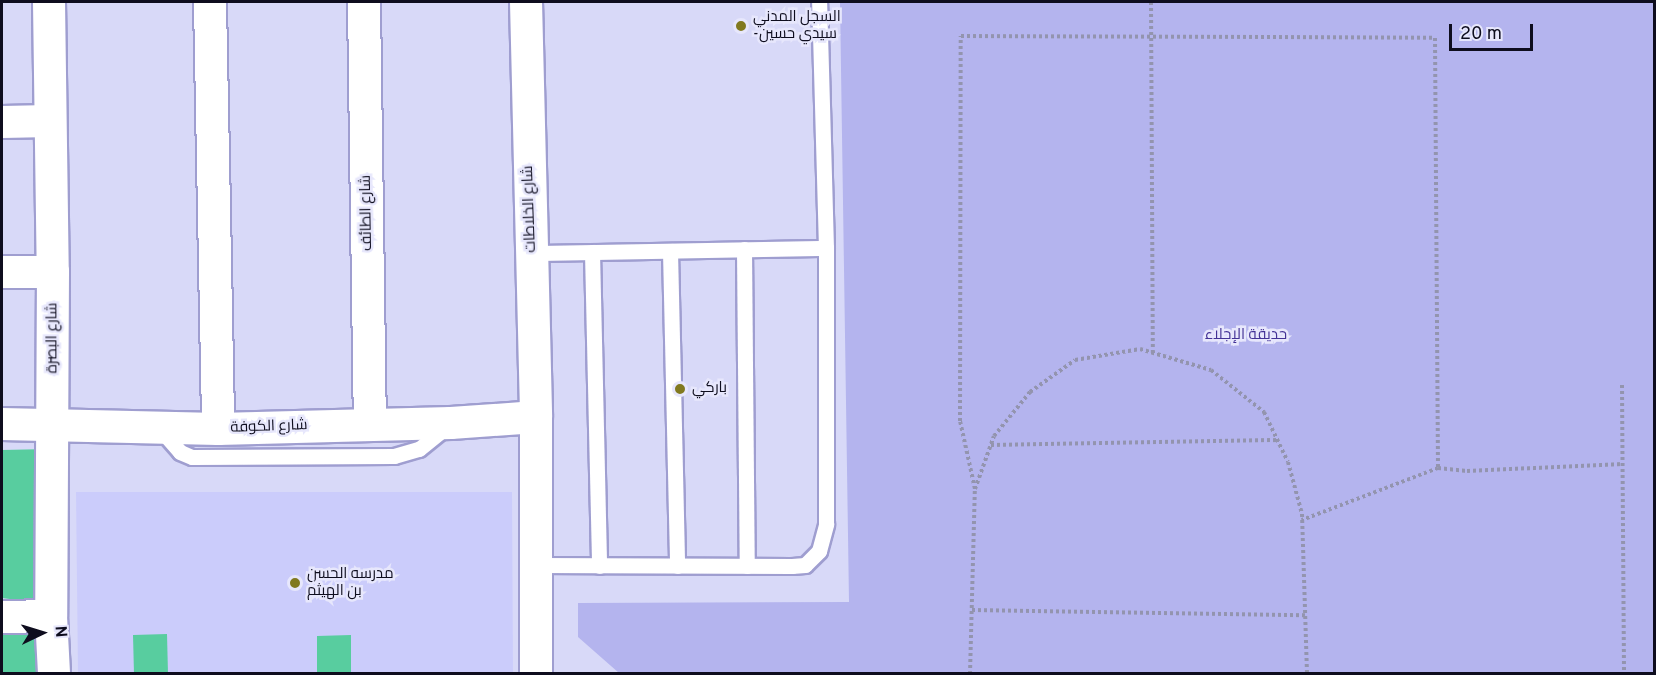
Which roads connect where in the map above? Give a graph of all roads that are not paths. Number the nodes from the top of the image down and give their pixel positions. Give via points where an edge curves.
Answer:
1 (49, 2) edge
2 (210, 2) edge
3 (364, 2) edge
4 (526, 2) edge
5 (819, 2) edge
6 (50, 121) junction
7 (2, 122) edge
8 (826, 248) junction
9 (744, 249) junction
10 (670, 251) junction
11 (592, 252) junction
12 (532, 254) junction
13 (2, 272) edge
14 (53, 272) junction
15 (536, 417) junction
16 (52, 423) junction
17 (451, 423) junction
18 (2, 424) edge
19 (370, 424) junction
20 (158, 427) junction
21 (218, 429) junction
22 (536, 565) junction
23 (599, 566) junction
24 (677, 566) junction
25 (747, 566) junction
26 (51, 616) junction
27 (2, 617) edge
28 (54, 674) edge
29 (536, 674) edge

1 - 6 street, شارع البصرة
2 - 21 street
3 - 19 street, شارع الطائف
4 - 12 street, شارع الخلاطات
5 - 8 lane
6 - 7 street
6 - 14 street, شارع البصرة
8 - 9 lane
8 - 25 lane via 823,541 813,560 805,565
9 - 10 lane
9 - 25 lane
10 - 11 lane
10 - 24 lane
11 - 12 lane
11 - 23 lane
12 - 15 street, شارع الخلاطات
13 - 14 street
14 - 16 street, شارع البصرة
15 - 17 street, شارع الكوفة
15 - 22 street, شارع الخلاطات
16 - 18 street, شارع الكوفة
16 - 20 street, شارع الكوفة
16 - 26 street, شارع البصرة
17 - 19 street, شارع الكوفة
17 - 20 lane via 419,449 394,456 192,457 180,452
19 - 21 street, شارع الكوفة
20 - 21 street, شارع الكوفة
22 - 23 lane
22 - 29 street, شارع الخلاطات
23 - 24 lane
24 - 25 lane
26 - 27 street
26 - 28 street, شارع البصرة

